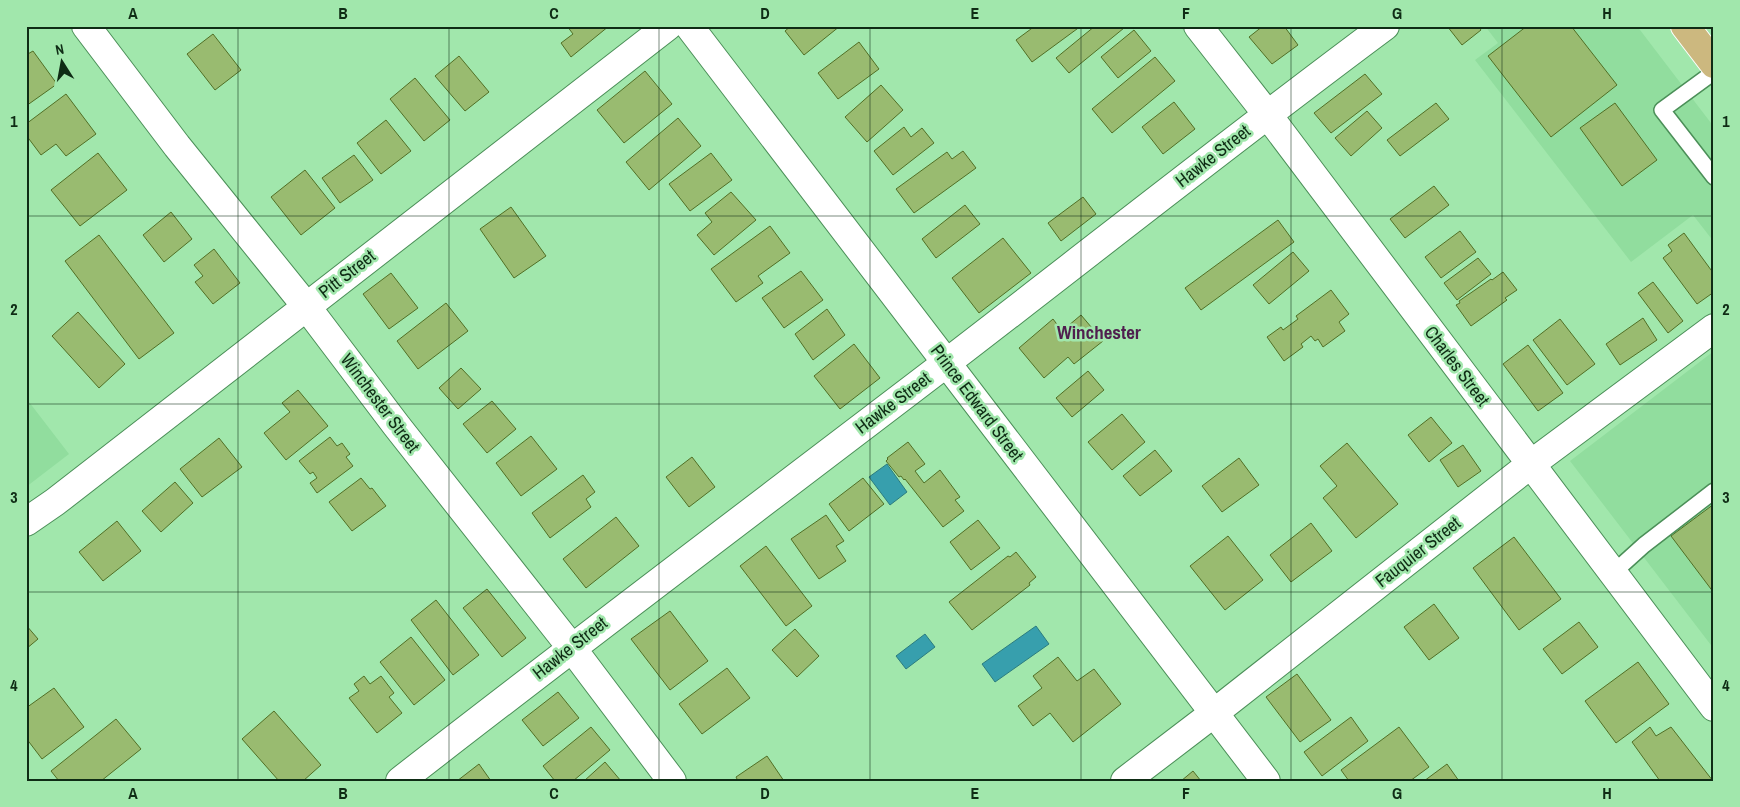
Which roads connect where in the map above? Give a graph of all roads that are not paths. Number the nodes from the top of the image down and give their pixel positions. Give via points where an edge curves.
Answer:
1 (86, 26) edge
2 (668, 26) edge
3 (689, 26) edge
4 (1198, 26) edge
5 (1386, 26) edge
6 (1685, 26) edge
7 (1714, 64) edge
8 (1714, 72) edge
9 (1267, 114) junction
10 (1714, 177) edge
11 (306, 306) junction
12 (1714, 328) edge
13 (946, 363) junction
14 (1530, 464) junction
15 (1714, 491) edge
16 (26, 522) edge
17 (1613, 573) junction
18 (571, 647) junction
19 (1714, 707) edge
20 (1214, 713) junction
21 (400, 781) edge
22 (672, 781) edge
23 (1126, 781) edge
24 (1266, 781) edge

1 - 11 street, Winchester Street via 177,146
2 - 11 street, Pitt Street
3 - 13 street, Prince Edward Street
4 - 9 street, Charles Street
5 - 9 street, Hawke Street
6 - 7 main road
8 - 10 lane via 1662,110
9 - 13 street, Hawke Street
9 - 14 street, Charles Street
11 - 16 street, Pitt Street
11 - 18 street, Winchester Street
12 - 14 street, Fauquier Street
13 - 18 street, Hawke Street
13 - 20 street, Prince Edward Street
14 - 17 street, Charles Street
14 - 20 street, Fauquier Street
15 - 17 lane
17 - 19 street, Charles Street
18 - 21 street, Hawke Street
18 - 22 street, Winchester Street
20 - 23 street, Fauquier Street
20 - 24 street, Prince Edward Street

